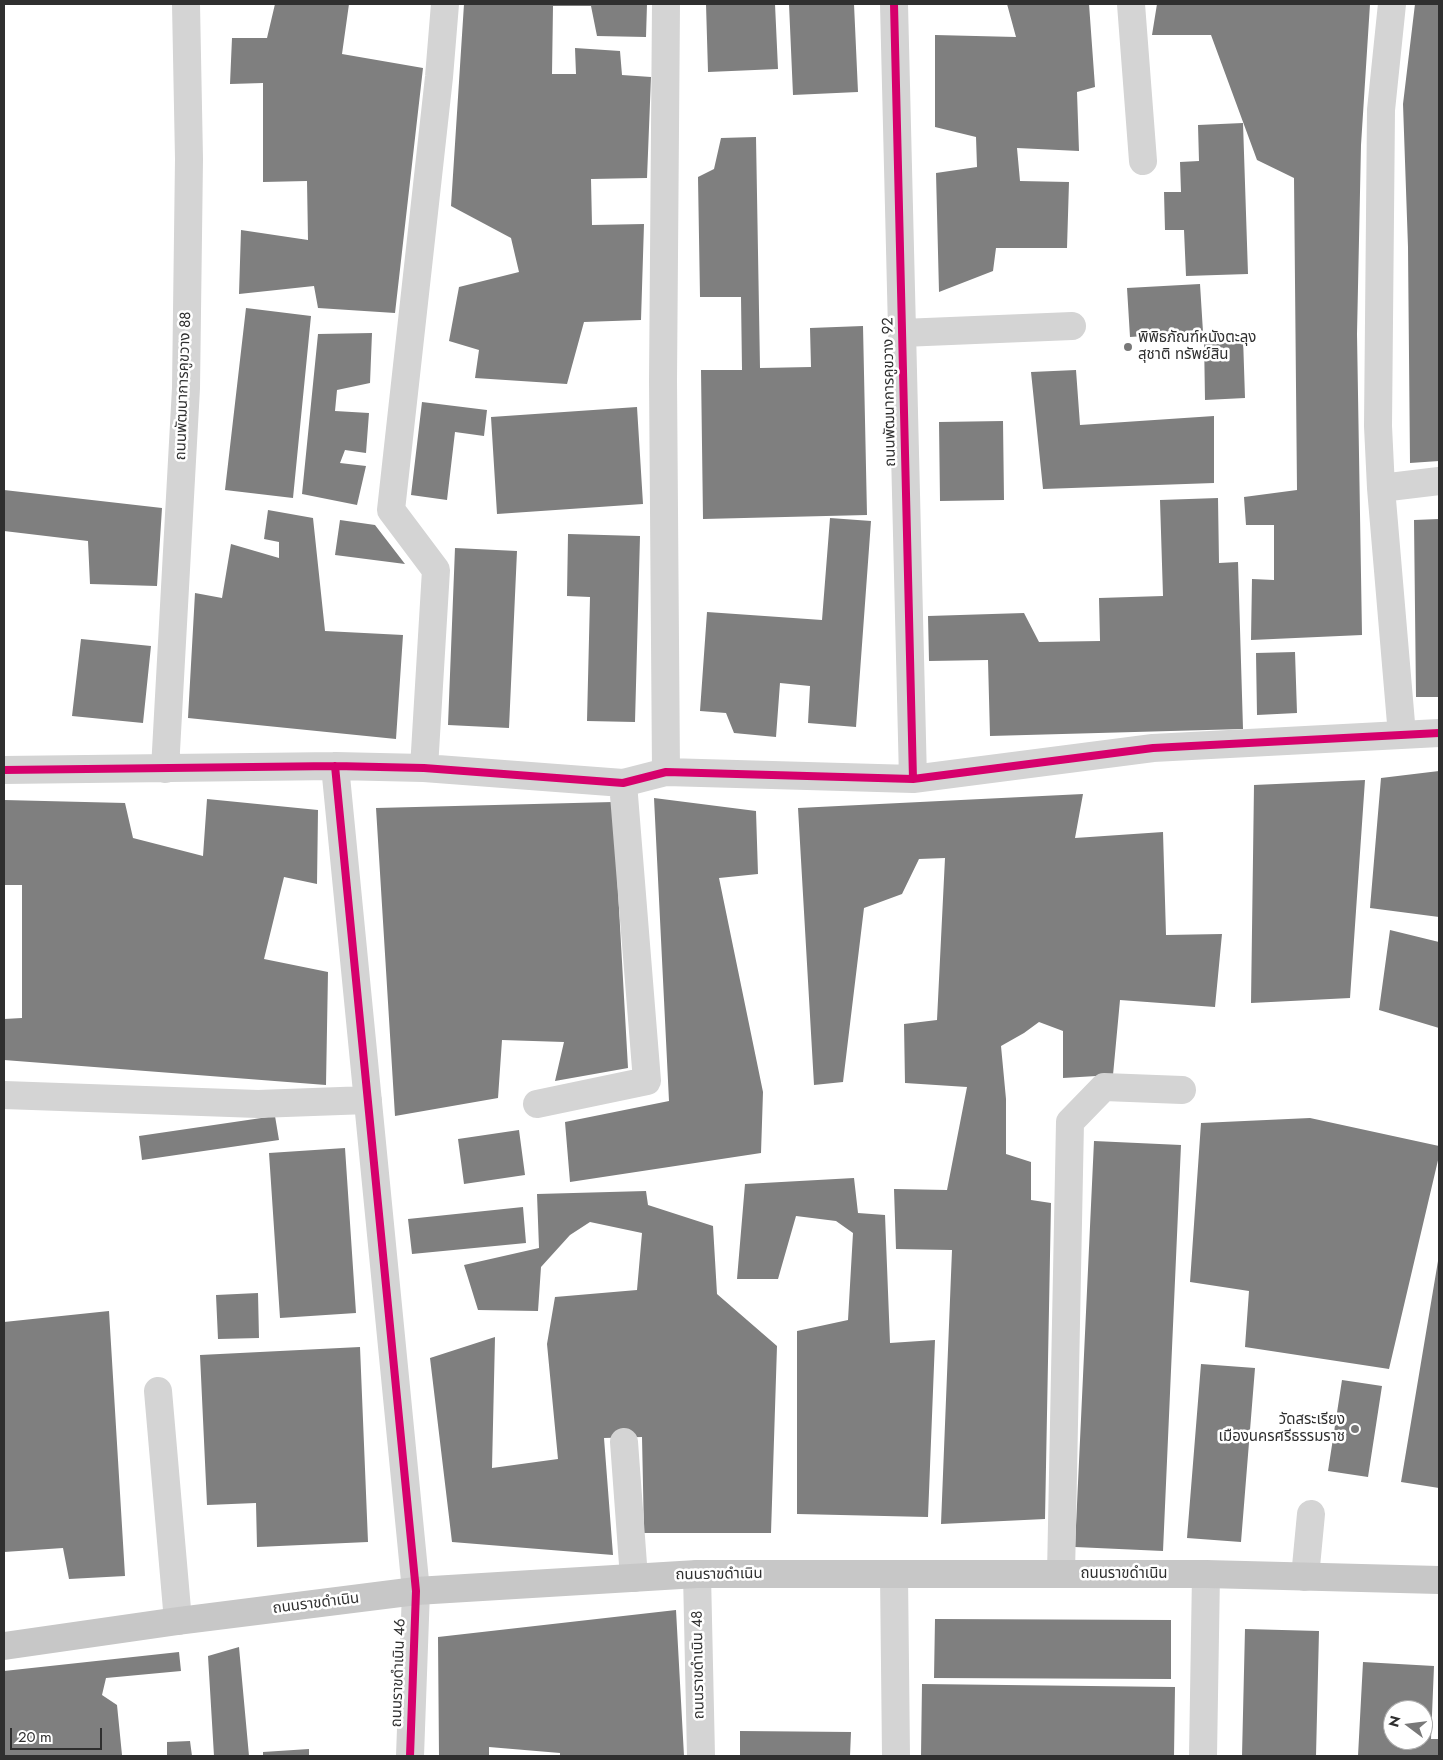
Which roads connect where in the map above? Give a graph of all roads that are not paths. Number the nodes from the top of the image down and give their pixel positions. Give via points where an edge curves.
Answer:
1 (186, 4) edge
2 (445, 4) edge
3 (666, 4) edge
4 (894, 4) edge
5 (1131, 4) edge
6 (1392, 4) edge
7 (1143, 161) dead end
8 (1072, 326) dead end
9 (902, 332) junction
10 (1439, 481) edge
11 (1381, 488) junction
12 (1439, 733) edge
13 (1402, 735) junction
14 (336, 766) junction
15 (424, 768) junction
16 (165, 769) junction
17 (4, 770) edge
18 (666, 772) junction
19 (913, 779) junction
20 (623, 783) junction
21 (1182, 1090) dead end
22 (4, 1095) edge
23 (368, 1100) junction
24 (537, 1104) dead end
25 (158, 1391) dead end
26 (624, 1442) dead end
27 (1311, 1514) dead end
28 (697, 1574) junction
29 (894, 1574) junction
30 (1061, 1574) junction
31 (1206, 1574) junction
32 (1305, 1577) junction
33 (634, 1578) junction
34 (1439, 1580) edge
35 (416, 1591) junction
36 (178, 1621) junction
37 (4, 1646) edge
38 (410, 1756) edge
39 (701, 1756) edge
40 (896, 1756) edge
41 (1203, 1756) edge

1 - 16 street, ถนนพัฒนาการคูขวาง 88 via 189,159 186,388
2 - 15 street via 391,510 436,570
3 - 18 street via 663,380
4 - 9 street, ถนนพัฒนาการคูขวาง 92
5 - 7 street
6 - 11 street via 1381,110 1378,426
8 - 9 street
9 - 19 street, ถนนพัฒนาการคูขวาง 92
10 - 11 street
11 - 13 street
12 - 13 street
13 - 19 street via 1154,748
14 - 15 street
14 - 16 street
14 - 23 street, ถนนราขดำเนิน 46
15 - 20 street
16 - 17 street
18 - 19 street
18 - 20 street
20 - 24 street via 647,1081
21 - 30 street via 1104,1087 1070,1122
22 - 23 street via 258,1104
23 - 35 street, ถนนราขดำเนิน 46
25 - 36 street
26 - 33 street
27 - 32 street
28 - 29 main road, ถนนราขดำเนิน
28 - 33 main road, ถนนราขดำเนิน
28 - 39 street, ถนนราขดำเนิน 48
29 - 30 main road, ถนนราขดำเนิน
29 - 40 street
30 - 31 main road, ถนนราขดำเนิน
31 - 32 main road, ถนนราขดำเนิน
31 - 41 street
32 - 34 main road, ถนนราขดำเนิน
33 - 35 main road, ถนนราขดำเนิน
35 - 36 main road, ถนนราขดำเนิน
35 - 38 street, ถนนราขดำเนิน 46
36 - 37 main road, ถนนราขดำเนิน

